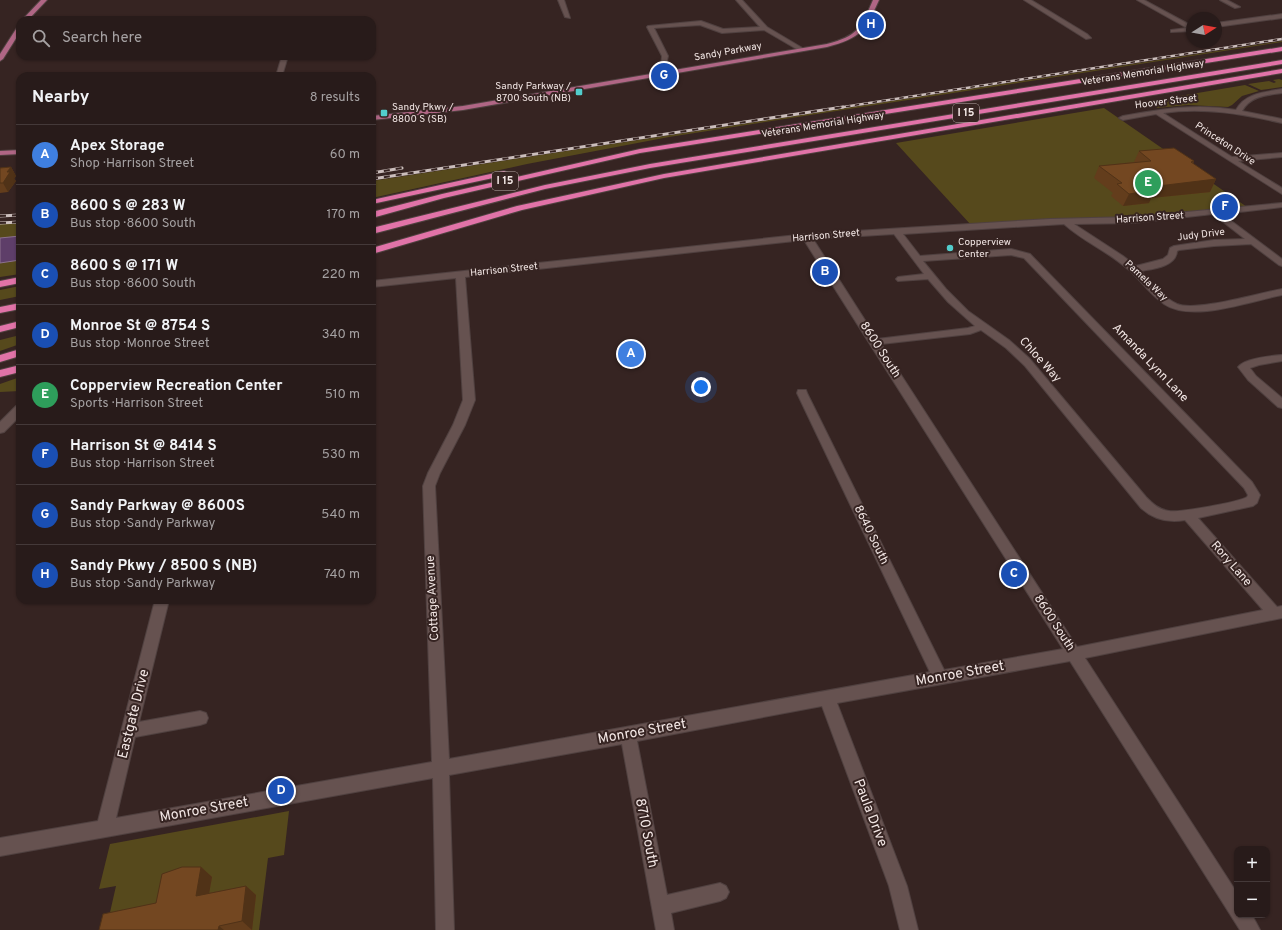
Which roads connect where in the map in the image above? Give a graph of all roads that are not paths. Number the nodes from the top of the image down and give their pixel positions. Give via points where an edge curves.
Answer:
1 (44, 0) edge
2 (561, 0) edge
3 (739, 0) edge
4 (876, 0) edge
5 (1027, 0) edge
6 (1140, 0) edge
7 (1224, 0) edge
8 (1237, 6) dead end
9 (29, 16) edge
10 (1282, 16) edge
11 (568, 17) dead end
12 (1222, 24) edge
13 (1186, 25) edge
14 (765, 28) junction
15 (1186, 29) edge
16 (1173, 32) dead end
17 (16, 33) edge
18 (1088, 38) dead end
19 (1282, 49) edge
20 (802, 50) junction
21 (0, 59) edge
22 (284, 60) edge
23 (1282, 62) edge
24 (1282, 71) edge
25 (280, 72) edge
26 (671, 72) junction
27 (1282, 91) edge
28 (1157, 112) junction
29 (1238, 112) junction
30 (376, 118) edge
31 (1123, 118) dead end
32 (1282, 121) edge
33 (640, 151) junction
34 (16, 152) edge
35 (0, 153) edge
36 (1282, 155) edge
37 (1230, 159) junction
38 (1282, 192) edge
39 (553, 200) junction
40 (376, 201) edge
41 (1282, 205) edge
42 (1215, 212) junction
43 (376, 214) edge
44 (417, 218) junction
45 (1067, 222) junction
46 (376, 229) edge
47 (896, 231) junction
48 (376, 237) edge
49 (807, 237) junction
50 (1253, 241) junction
51 (376, 244) edge
52 (376, 250) edge
53 (918, 259) junction
54 (1282, 263) edge
55 (1136, 269) junction
56 (460, 275) junction
57 (932, 276) junction
58 (901, 279) dead end
59 (16, 281) edge
60 (0, 284) edge
61 (376, 284) edge
62 (1282, 292) edge
63 (16, 307) edge
64 (0, 310) edge
65 (16, 325) edge
66 (983, 326) junction
67 (0, 329) edge
68 (875, 342) junction
69 (16, 353) edge
70 (1282, 358) edge
71 (0, 359) edge
72 (16, 369) edge
73 (0, 374) edge
74 (802, 393) dead end
75 (1282, 404) edge
76 (16, 413) edge
77 (0, 429) edge
78 (1188, 515) junction
79 (161, 604) edge
80 (1278, 613) edge
81 (1074, 654) junction
82 (940, 677) junction
83 (827, 698) junction
84 (200, 718) dead end
85 (129, 731) junction
86 (628, 735) junction
87 (440, 768) junction
88 (105, 827) junction
89 (0, 847) edge
90 (720, 892) dead end
91 (1234, 904) edge
92 (660, 906) junction
93 (1243, 918) edge
94 (445, 930) edge
95 (665, 930) edge
96 (909, 930) edge
97 (1251, 930) edge

1 - 9 main road
2 - 11 street
3 - 14 street
4 - 20 main road, Sandy Parkway via 862,30 838,42
5 - 18 street
6 - 13 street
7 - 8 street
10 - 12 street
14 - 20 street
14 - 26 street via 722,30 701,23 650,27 665,56 664,66
15 - 16 street
17 - 21 main road
19 - 33 highway, Veterans Memorial Highway / I 15
20 - 26 main road, Sandy Parkway
22 - 25 street
23 - 44 highway, Veterans Memorial Highway / I 15 via 650,166 545,187
24 - 39 highway via 664,176
26 - 30 main road, Sandy Parkway via 463,108
27 - 29 street via 1251,97 1242,104
28 - 29 street, Hoover Street via 1196,108
28 - 31 street, Hoover Street
28 - 37 street, Princeton Drive
29 - 32 street, Hoover Street
33 - 40 highway via 591,156
33 - 43 highway, Veterans Memorial Highway / I 15 via 442,196
34 - 35 main road
36 - 37 street
37 - 38 street, Princeton Drive
39 - 51 highway via 533,202
39 - 52 highway
41 - 42 street, Harrison Street
42 - 45 street, Harrison Street via 1133,220
42 - 50 street
44 - 46 highway, Veterans Memorial Highway / I 15
44 - 48 highway via 411,226
45 - 47 street, Harrison Street
45 - 55 street, Pamela Way via 1079,233
47 - 49 street, Harrison Street
47 - 53 street, Chloe Way
49 - 56 street, Harrison Street
49 - 68 street, 8600 South
50 - 54 street
50 - 55 street, Judy Drive via 1177,248 1173,250 1169,260
53 - 57 street, Chloe Way
53 - 78 street, Amanda Lynn Lane via 1012,252 1031,259 1248,485 1254,495 1250,502
55 - 62 street, Pamela Way via 1159,296 1176,308 1197,309
56 - 61 street, Harrison Street
56 - 87 street, Cottage Avenue via 469,400 434,473 428,499
57 - 58 street
57 - 66 street, Chloe Way via 956,305
59 - 60 highway
63 - 64 highway
65 - 67 highway
66 - 68 street via 970,330
66 - 78 street, Chloe Way via 1020,355 1146,506 1158,514
68 - 81 street, 8600 South
69 - 71 highway
70 - 75 street via 1243,367
72 - 73 highway
74 - 82 street, 8640 South
76 - 77 street
78 - 80 street, Rory Lane
79 - 85 street, Eastgate Drive
80 - 81 street, Monroe Street
81 - 82 street, Monroe Street
81 - 91 street, 8600 South
82 - 83 street, Monroe Street
83 - 86 street, Monroe Street
83 - 96 street, Paula Drive via 898,886
84 - 85 street
85 - 88 street, Eastgate Drive
86 - 87 street, Monroe Street
86 - 92 street, 8710 South
87 - 88 street, Monroe Street
87 - 94 street, Cottage Avenue
88 - 89 street, Monroe Street
90 - 92 street
92 - 95 street, 8710 South
93 - 97 street

